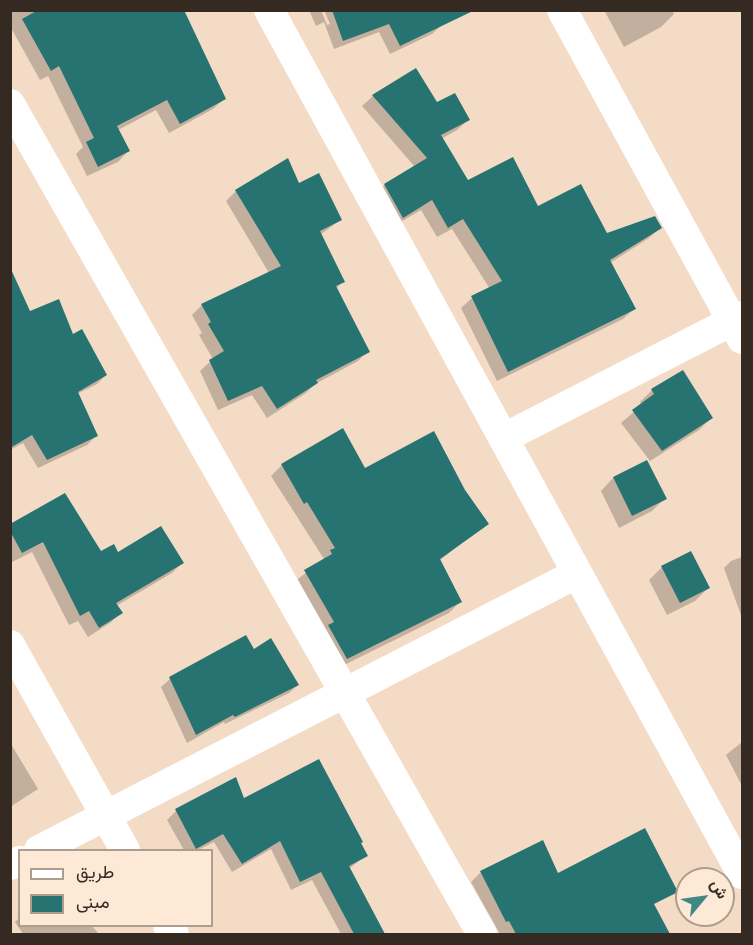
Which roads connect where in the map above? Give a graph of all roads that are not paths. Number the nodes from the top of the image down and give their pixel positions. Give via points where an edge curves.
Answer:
1 (269, 10) edge
2 (562, 10) edge
3 (10, 104) edge
4 (739, 325) edge
5 (504, 438) junction
6 (576, 574) junction
7 (10, 645) edge
8 (343, 694) junction
9 (105, 816) junction
10 (41, 849) edge
11 (124, 849) edge
12 (742, 874) edge
13 (482, 934) edge

1 - 5 street
2 - 4 street
3 - 8 street
4 - 5 street
5 - 6 street
6 - 8 street
6 - 12 street
7 - 9 street
8 - 9 street
8 - 13 street
9 - 10 street
9 - 11 street

